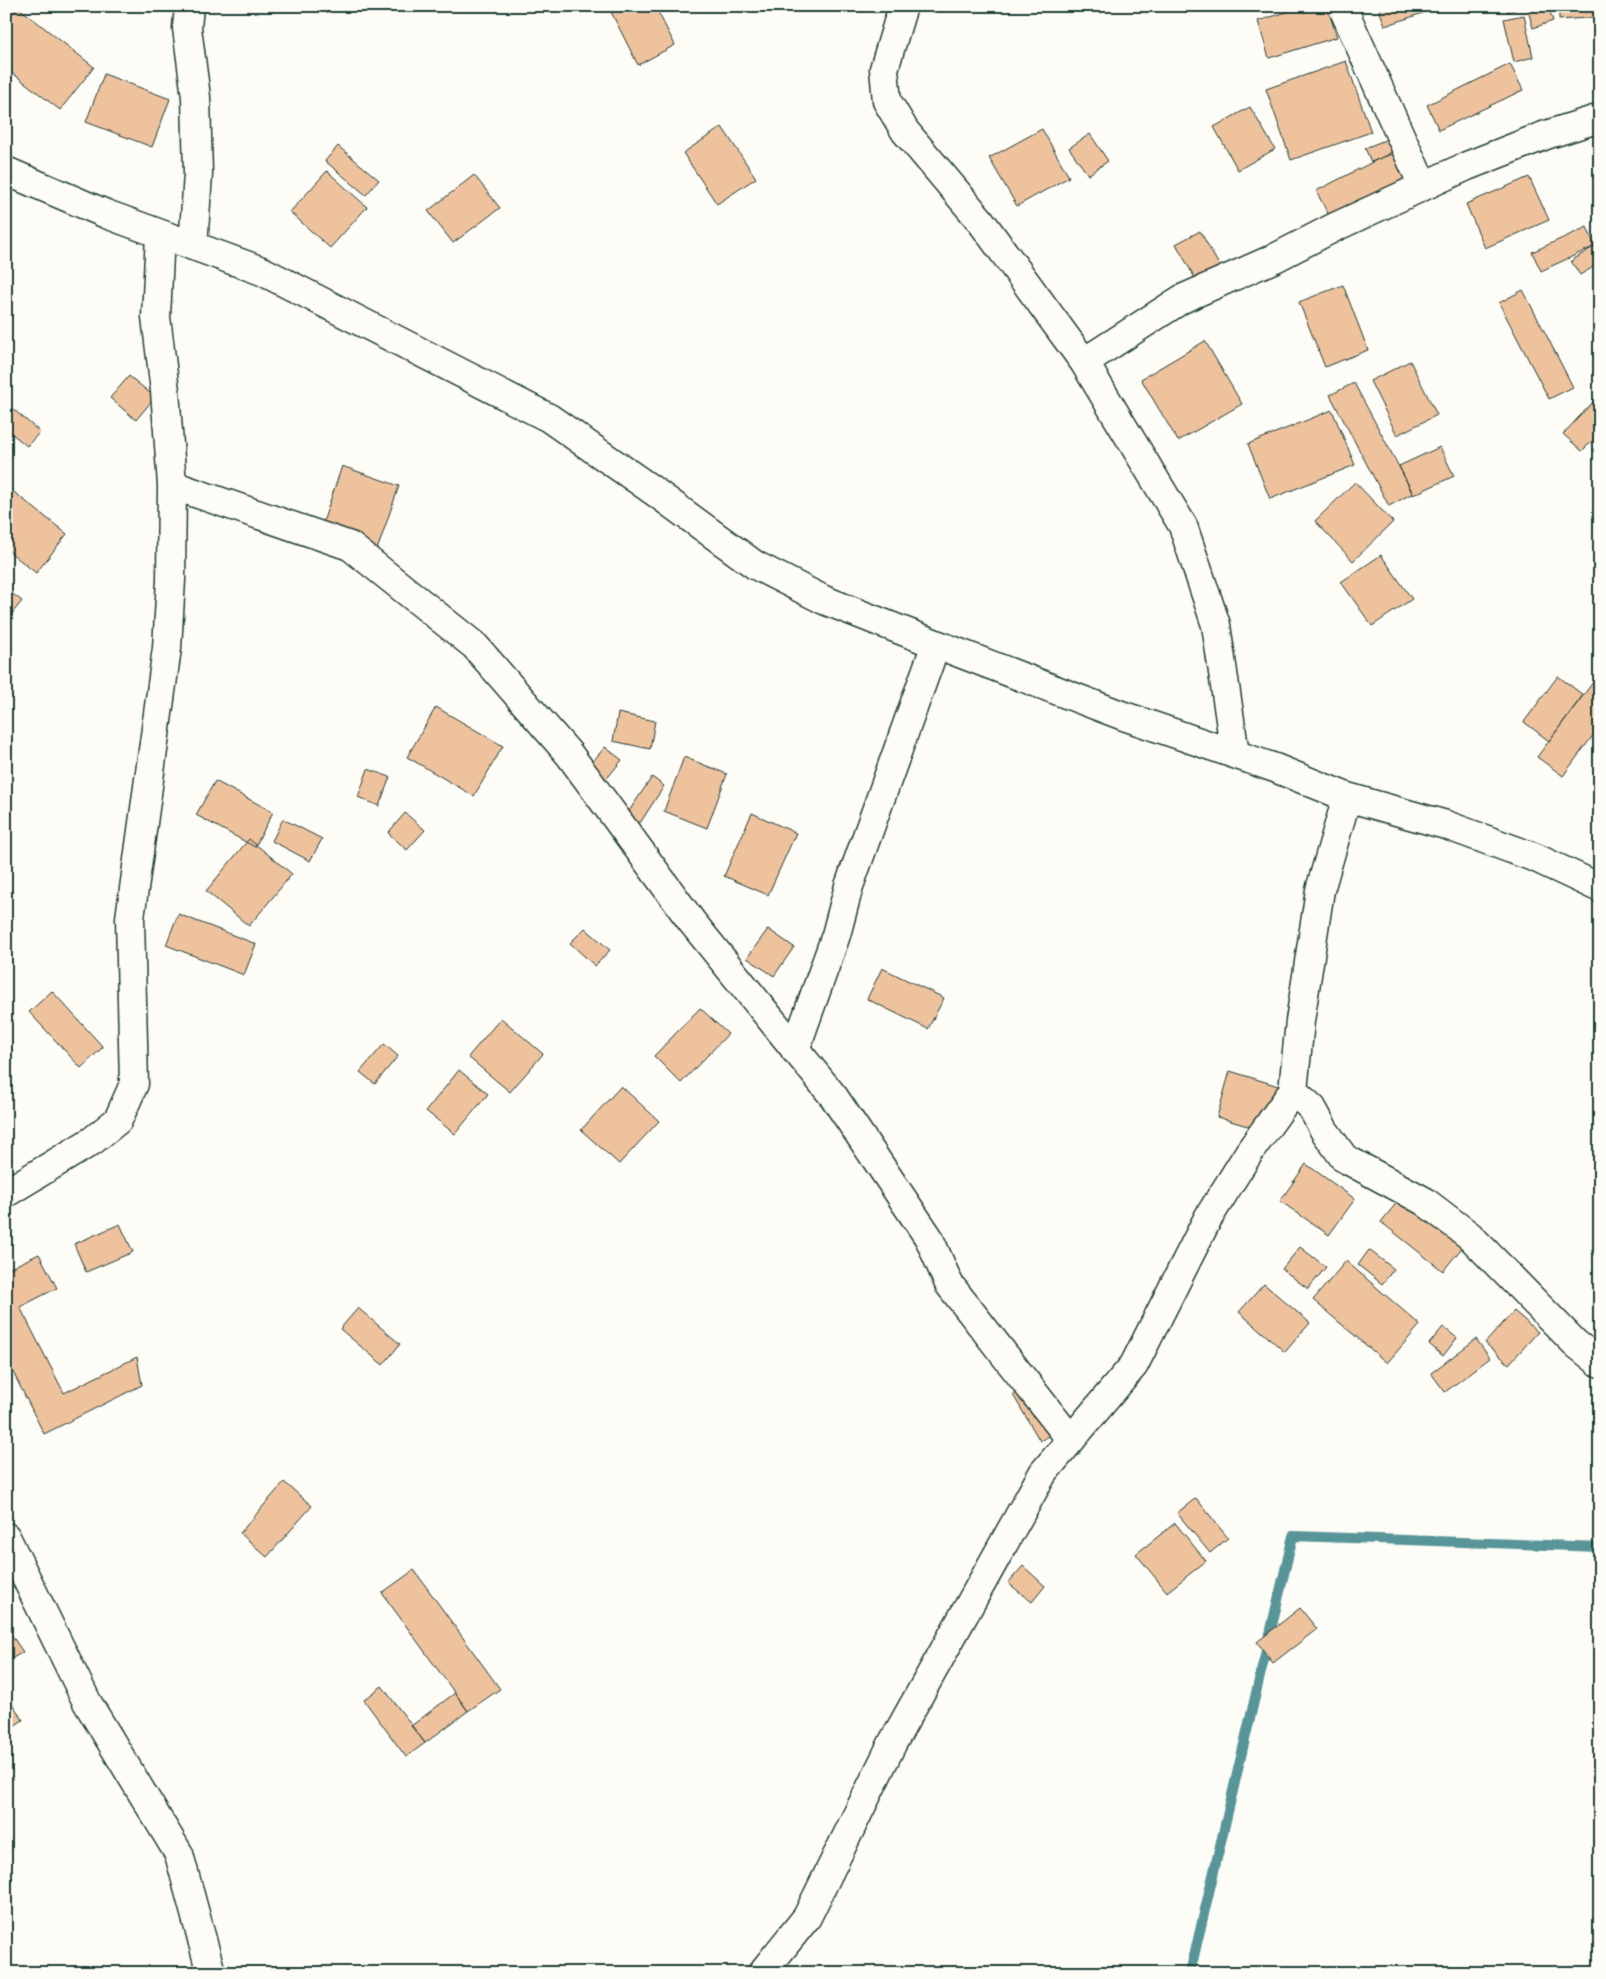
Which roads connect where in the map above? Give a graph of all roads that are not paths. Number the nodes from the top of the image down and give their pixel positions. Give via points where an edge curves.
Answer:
1 (189, 6) edge
2 (903, 6) edge
3 (1342, 6) edge
4 (1600, 118) edge
5 (6, 171) edge
6 (1423, 186) junction
7 (160, 234) junction
8 (193, 246) junction
9 (1084, 362) junction
10 (172, 485) junction
11 (936, 644) junction
12 (1235, 754) junction
13 (1347, 797) junction
14 (1600, 888) edge
15 (795, 1050) junction
16 (1293, 1091) junction
17 (6, 1193) edge
18 (1600, 1363) edge
19 (1071, 1440) junction
20 (6, 1537) edge
21 (211, 1973) edge
22 (762, 1973) edge

1 - 8 street via 187,28 196,97 198,174
2 - 9 street via 884,69 887,101 905,131 980,220
3 - 6 street
4 - 6 street via 1546,135
5 - 7 street
6 - 9 street via 1182,299
7 - 8 street
7 - 10 street via 156,316
8 - 11 street via 262,271 548,418 755,565 824,600
9 - 12 street via 1183,526 1216,625
10 - 15 street via 350,546 475,646 569,754 692,922
10 - 17 street via 167,648 130,918 134,1084 118,1120 92,1142
11 - 12 street
11 - 15 street via 849,886 836,935
12 - 13 street
13 - 14 street via 1446,825 1536,858
13 - 16 street via 1320,890
15 - 19 street via 834,1098 929,1238 949,1284
16 - 18 street via 1312,1108 1344,1158 1424,1201 1470,1236
16 - 19 street via 1208,1218 1134,1365
19 - 22 street via 1043,1473 975,1592 893,1742 807,1917
20 - 21 street via 87,1702 179,1854

